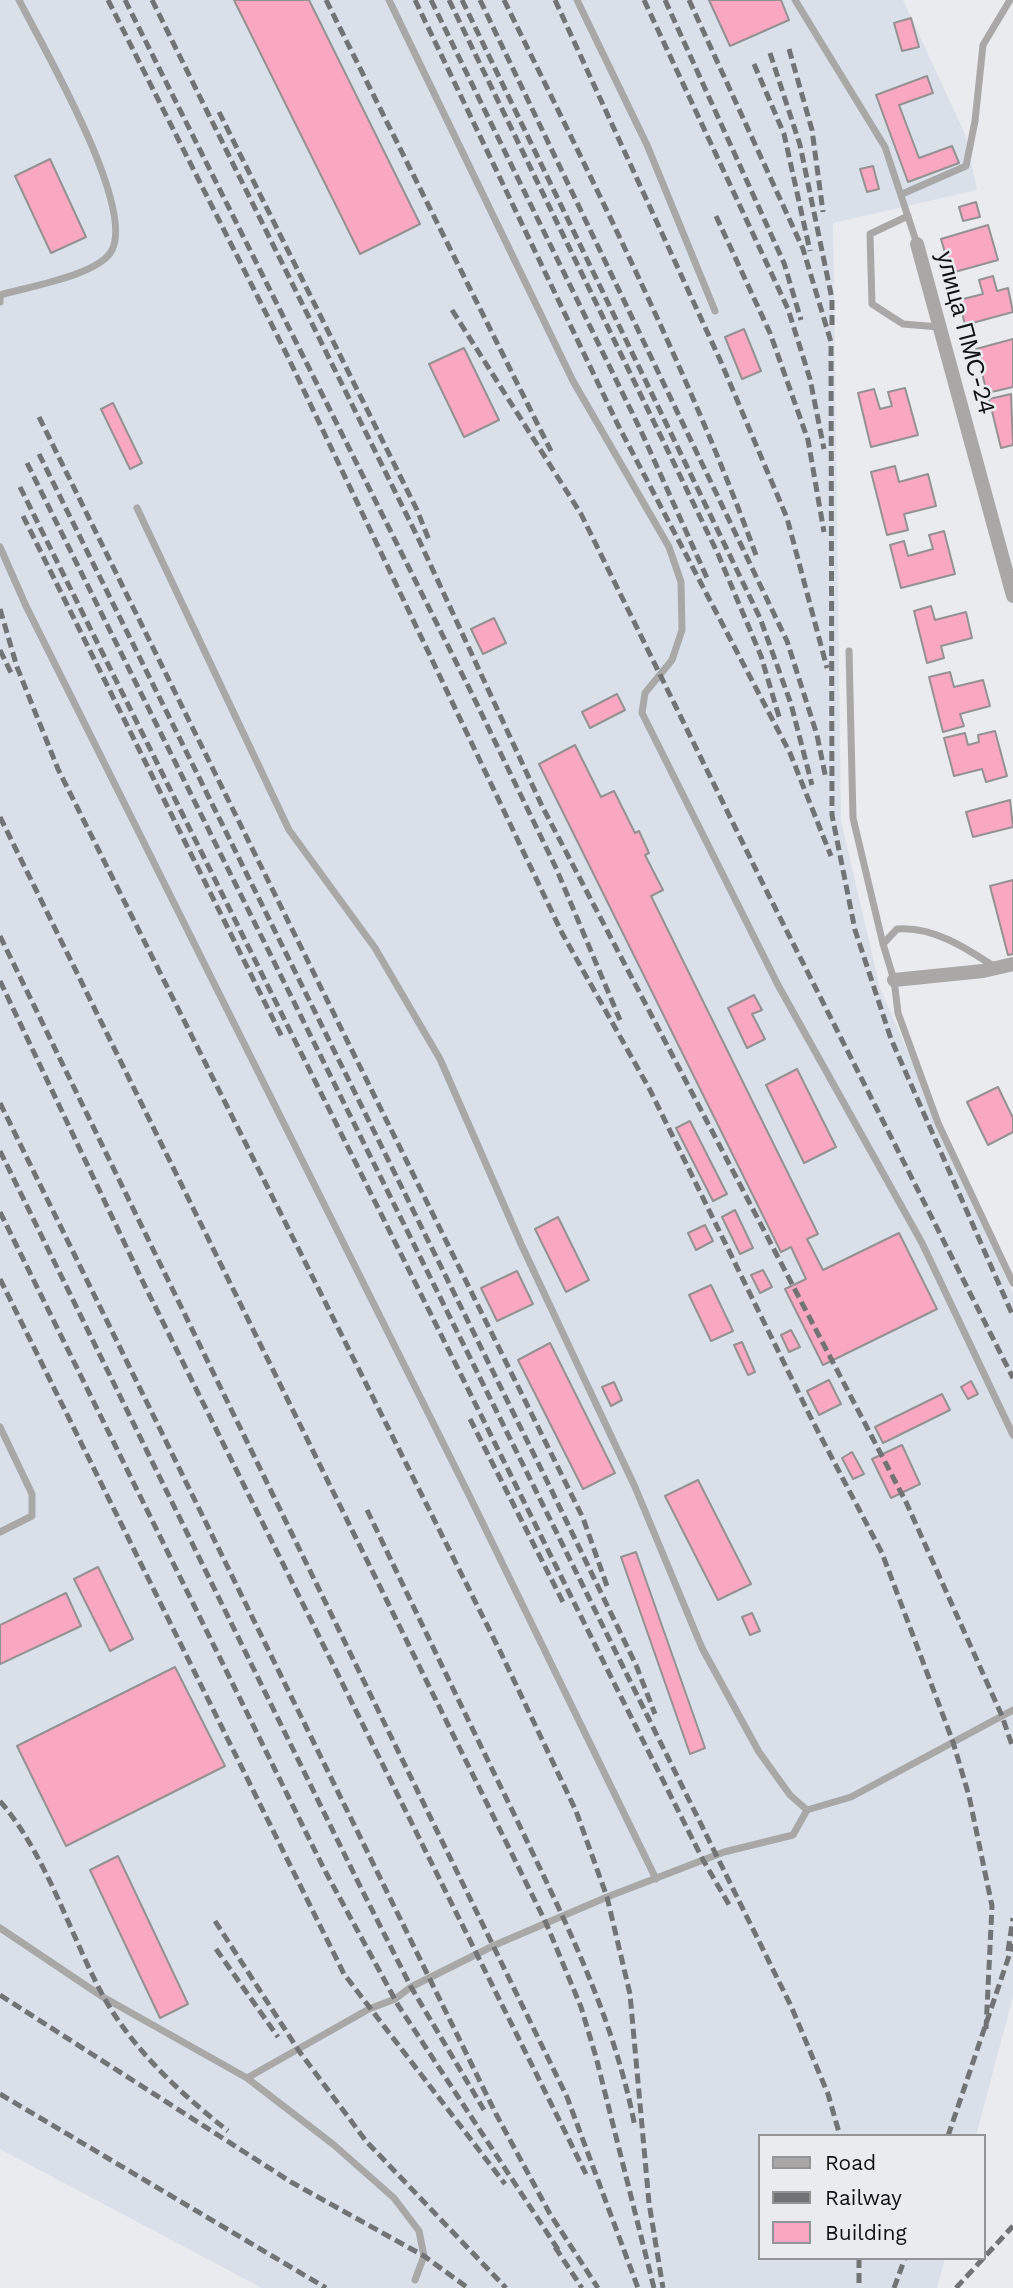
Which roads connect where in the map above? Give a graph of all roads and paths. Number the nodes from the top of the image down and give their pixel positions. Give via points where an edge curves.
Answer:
1 (19, 0) edge
2 (389, 0) edge
3 (577, 0) edge
4 (795, 0) edge
5 (1010, 0) edge
6 (902, 194) junction
7 (908, 216) junction
8 (917, 244) joint
9 (0, 295) edge
10 (0, 302) edge
11 (715, 311) dead end
12 (939, 327) junction
13 (137, 508) dead end
14 (0, 547) edge
15 (1013, 596) edge
16 (849, 651) dead end
17 (883, 944) junction
18 (1013, 964) edge
19 (996, 968) junction
20 (894, 980) junction
21 (1013, 1283) edge
22 (0, 1427) edge
23 (1013, 1435) edge
24 (0, 1532) edge
25 (1013, 1710) edge
26 (807, 1810) junction
27 (656, 1879) junction
28 (0, 1928) edge
29 (247, 2078) junction
30 (415, 2280) dead end

1 - 9 lane via 101,164 118,222 112,251 91,269
2 - 23 lane via 573,381 669,547 681,582 682,630 672,660 645,693 642,713 778,985 922,1242
3 - 11 lane via 647,145
4 - 6 lane via 885,147
5 - 6 lane via 983,45 966,166
6 - 7 lane
7 - 8 lane
7 - 12 lane via 870,234 872,304 903,324
8 - 12 street, улица ПМС-24
9 - 10 lane
12 - 15 street, улица ПМС-24
13 - 26 lane via 289,830 375,948 440,1059 635,1487 702,1648 759,1752 789,1795
14 - 27 lane
16 - 17 lane via 853,818
17 - 19 lane via 897,929 916,927 965,947
17 - 20 lane
18 - 19 street
19 - 20 street
20 - 21 lane via 898,1013 938,1123
22 - 24 lane via 32,1494 32,1516
25 - 26 lane via 851,1797
26 - 27 lane via 793,1835 724,1852
27 - 29 lane via 495,1945
28 - 29 lane via 103,1997
29 - 30 lane via 394,2198 419,2231 424,2256

